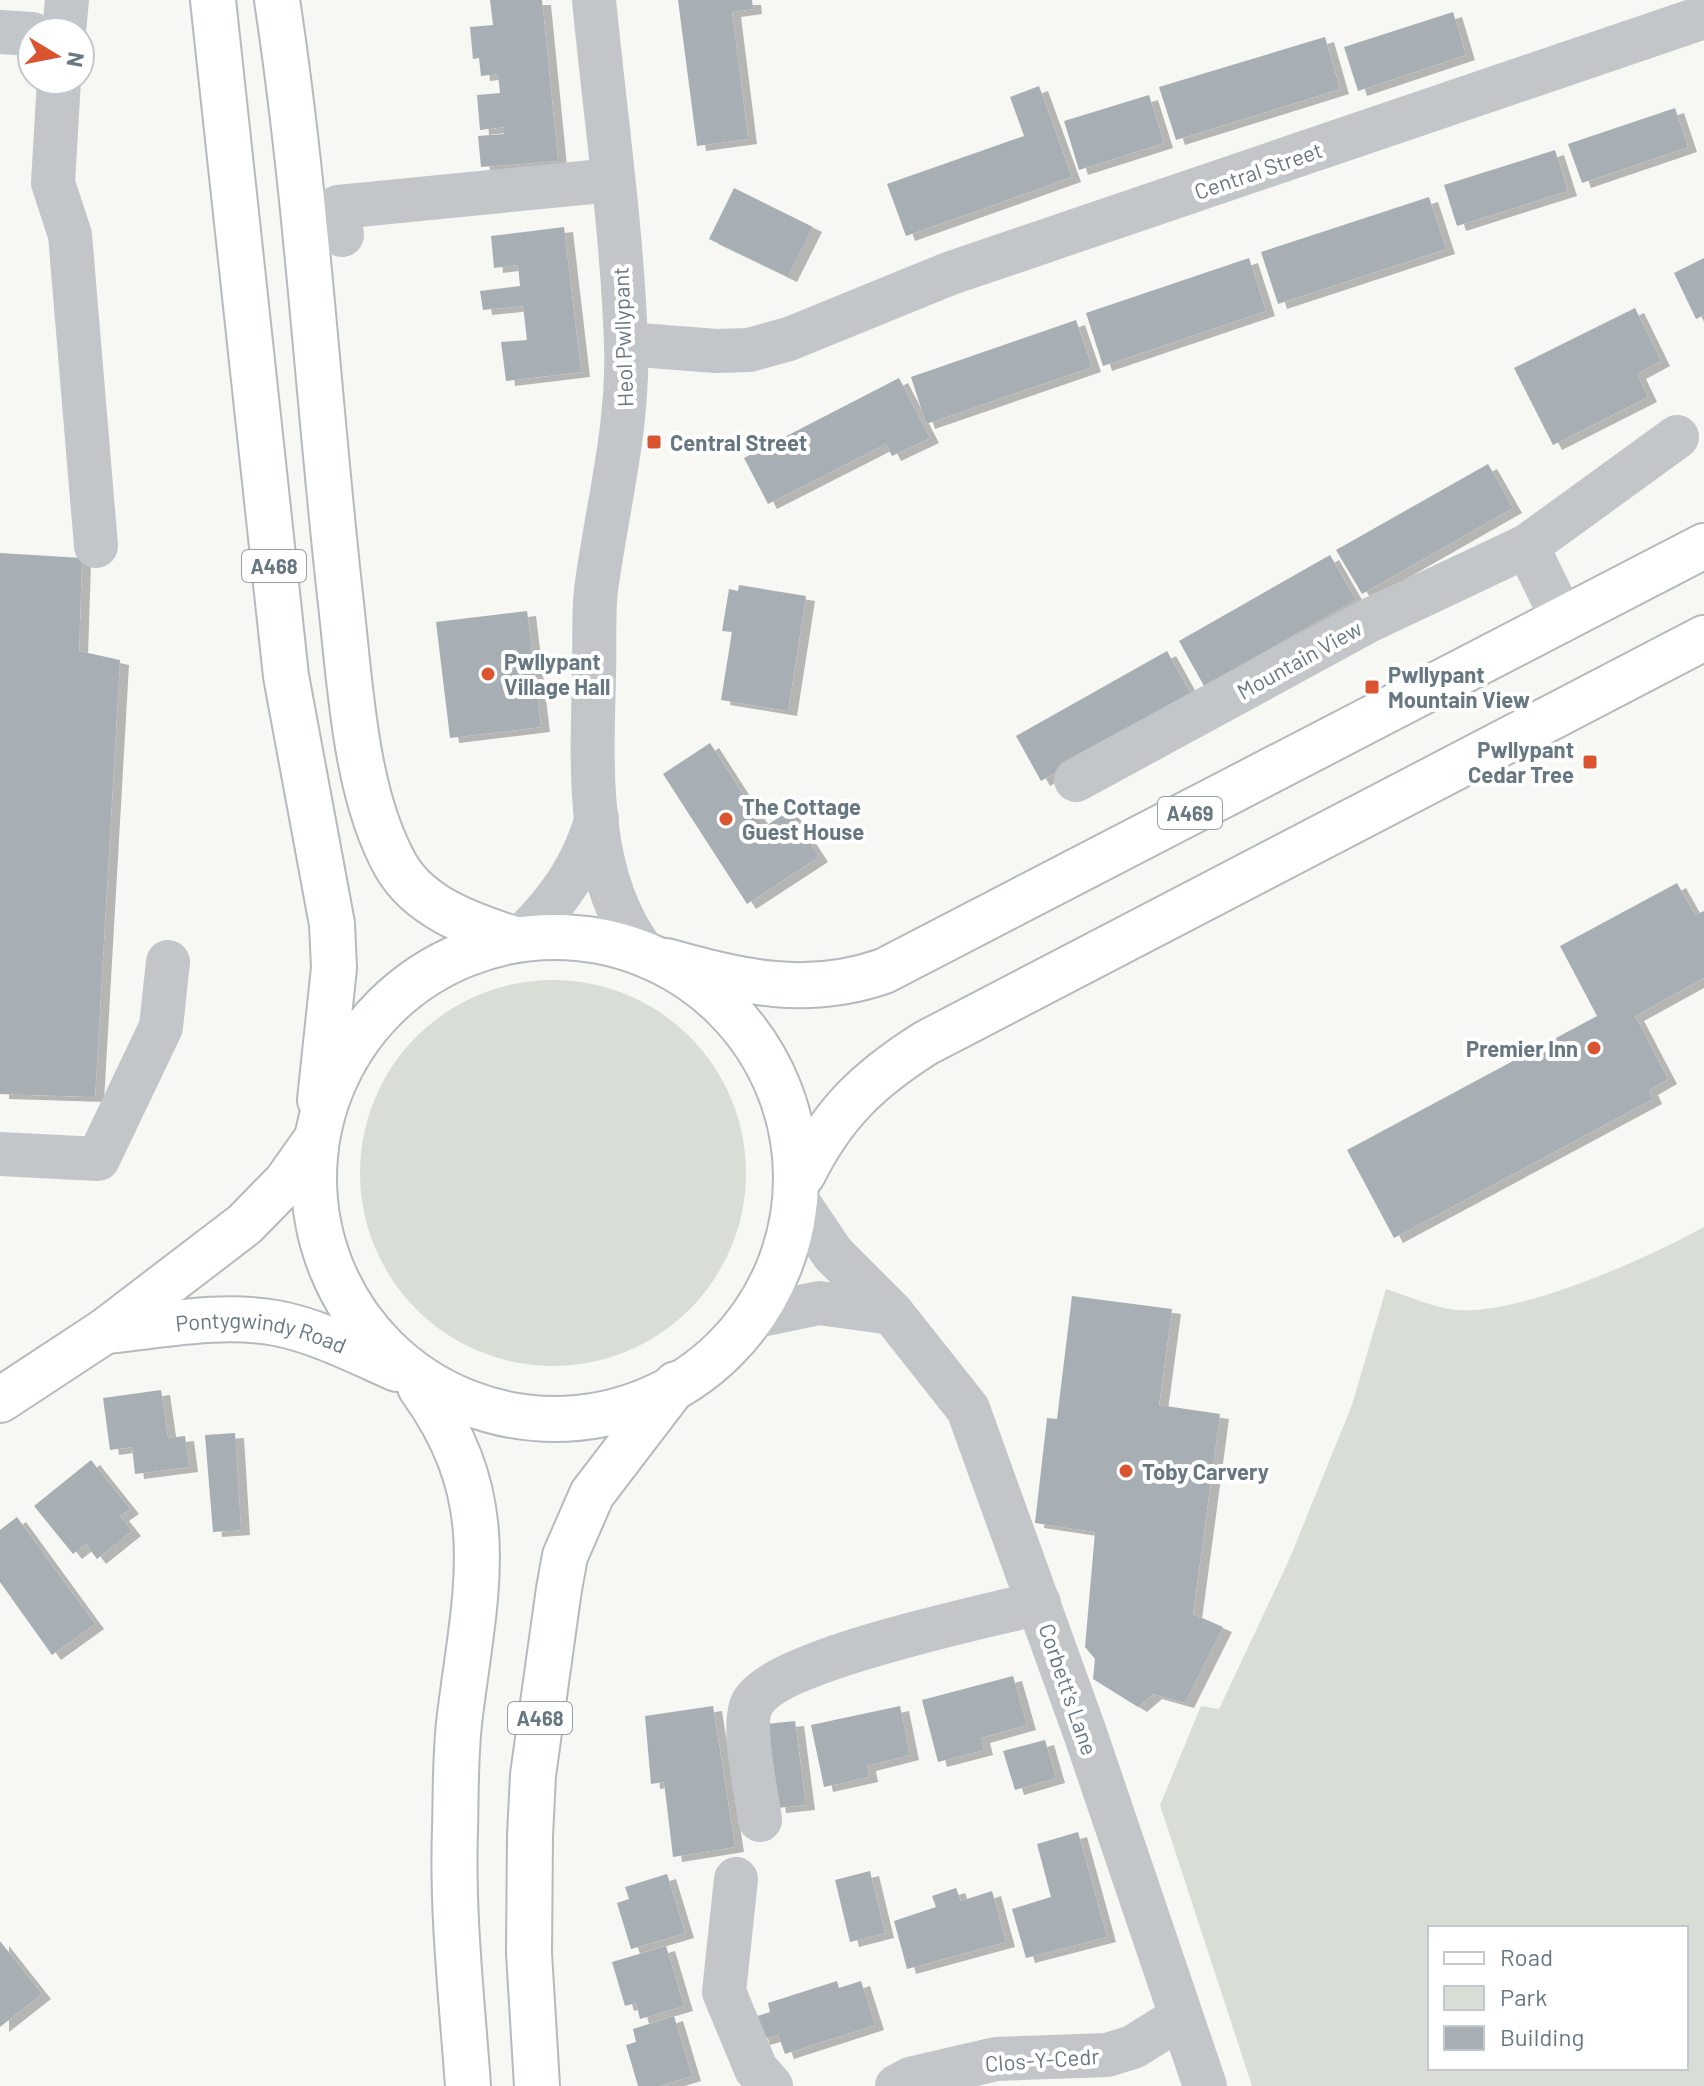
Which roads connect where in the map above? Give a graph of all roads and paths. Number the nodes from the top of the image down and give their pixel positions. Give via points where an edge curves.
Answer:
1 (213, 0) edge
2 (277, 0) edge
3 (594, 0) edge
4 (1704, 17) edge
5 (58, 96) edge
6 (612, 180) junction
7 (53, 183) junction
8 (29, 224) dead end
9 (342, 235) dead end
10 (626, 344) junction
11 (1677, 437) dead end
12 (96, 546) dead end
13 (1527, 546) junction
14 (1704, 546) edge
15 (1563, 620) junction
16 (1704, 638) edge
17 (1076, 780) dead end
18 (597, 817) junction
19 (517, 937) junction
20 (649, 954) junction
21 (168, 962) dead end
22 (316, 1136) junction
23 (0, 1154) edge
24 (800, 1188) junction
25 (892, 1313) junction
26 (751, 1317) junction
27 (105, 1331) junction
28 (413, 1378) junction
29 (676, 1384) junction
30 (0, 1400) edge
31 (1039, 1603) junction
32 (760, 1820) dead end
33 (736, 1879) dead end
34 (1181, 2017) junction
35 (468, 2086) edge
36 (537, 2086) edge
37 (771, 2086) edge
38 (897, 2086) edge
39 (1205, 2086) edge

1 - 22 main road, A468 via 286,676 332,924 334,968
2 - 19 main road, A468 via 340,594 372,808 396,866 420,895 456,917
3 - 6 street, Heol Pwllypant
4 - 10 street, Central Street via 951,273 789,339 749,350
5 - 7 street
6 - 9 street via 338,207
6 - 10 street, Heol Pwllypant
7 - 8 street
7 - 12 street via 70,235
10 - 18 street, Heol Pwllypant via 625,424 596,593
11 - 13 street, Mountain View
13 - 15 street
13 - 17 street, Mountain View via 1370,620
14 - 15 main road, A469
15 - 20 main road, A469 via 884,971 842,984 803,987 725,976
16 - 24 main road via 926,1043 888,1068 843,1109 826,1131
18 - 19 street, Heol Pwllypant via 571,883
18 - 20 street, Heol Pwllypant via 610,887 630,934
19 - 20 main road via 582,933
19 - 22 main road via 462,952 410,986 359,1048
20 - 24 main road via 713,1009 775,1080 799,1134
21 - 23 street via 161,1027 98,1159
22 - 27 main road, Pontygwindy Road via 286,1182 245,1224
22 - 28 main road via 315,1210 330,1263 365,1324
24 - 25 street, Corbett's Lane via 833,1254
24 - 26 main road via 779,1267
25 - 26 street via 819,1303
25 - 31 street, Corbett's Lane via 968,1409
26 - 29 main road via 711,1359
27 - 28 main road, Pontygwindy Road via 214,1321 274,1323 319,1336
27 - 30 main road, Pontygwindy Road
28 - 29 main road via 464,1409 522,1420 614,1406
28 - 35 main road via 460,1458 479,1536 478,1585 459,1719 454,1837
29 - 36 main road, A468 via 592,1494 565,1556 533,1775 528,1903
31 - 32 street via 842,1654 768,1686 751,1705
31 - 34 street, Corbett's Lane
33 - 37 street via 724,1992 756,2069
34 - 38 street, Clos-Y-Cedr via 1133,2047 1107,2055 996,2059
34 - 39 street, Corbett's Lane

